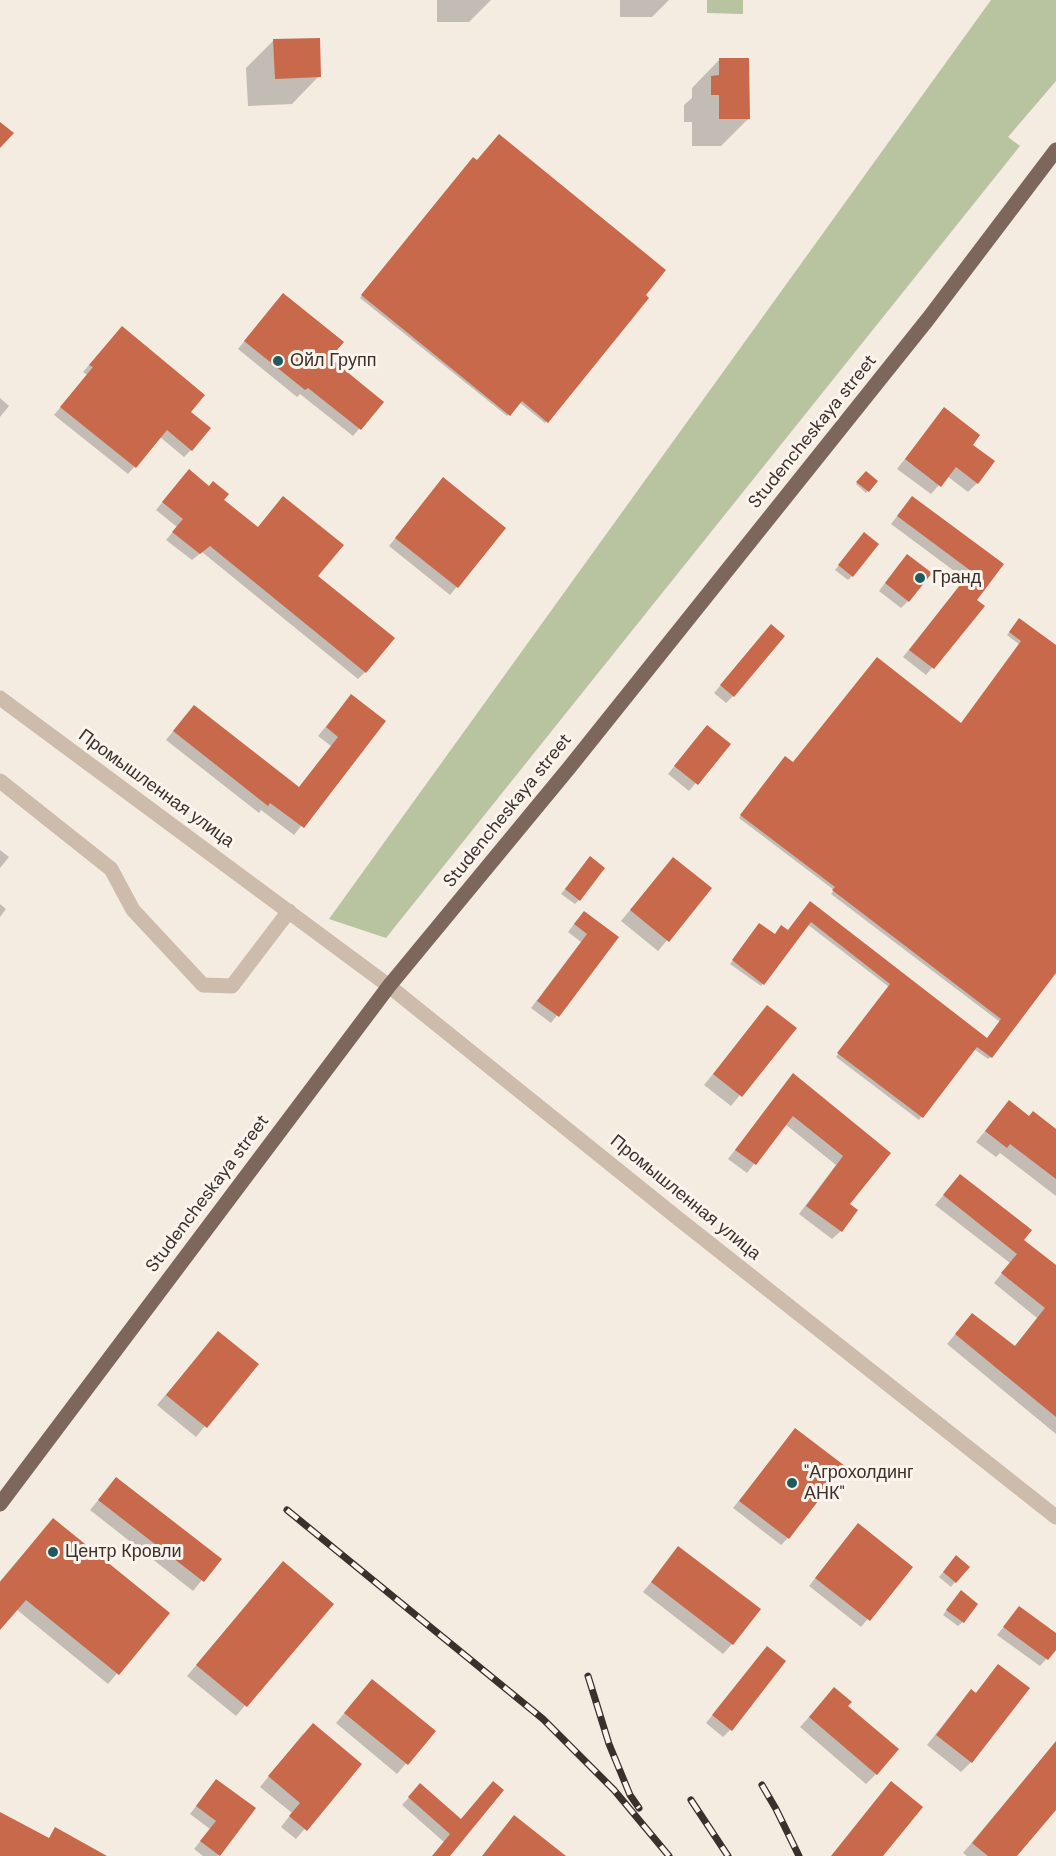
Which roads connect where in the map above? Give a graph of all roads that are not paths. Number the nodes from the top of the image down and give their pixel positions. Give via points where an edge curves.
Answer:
1 (1056, 150) edge
2 (0, 698) edge
3 (0, 781) edge
4 (289, 911) junction
5 (389, 986) junction
6 (0, 1504) edge
7 (1056, 1517) edge

1 - 5 main road, Studencheskaya street via 928,319
2 - 4 street, Промышленная улица
3 - 4 street via 111,869 133,910 203,985 232,986
4 - 5 street, Промышленная улица
5 - 6 main road, Studencheskaya street
5 - 7 street, Промышленная улица

